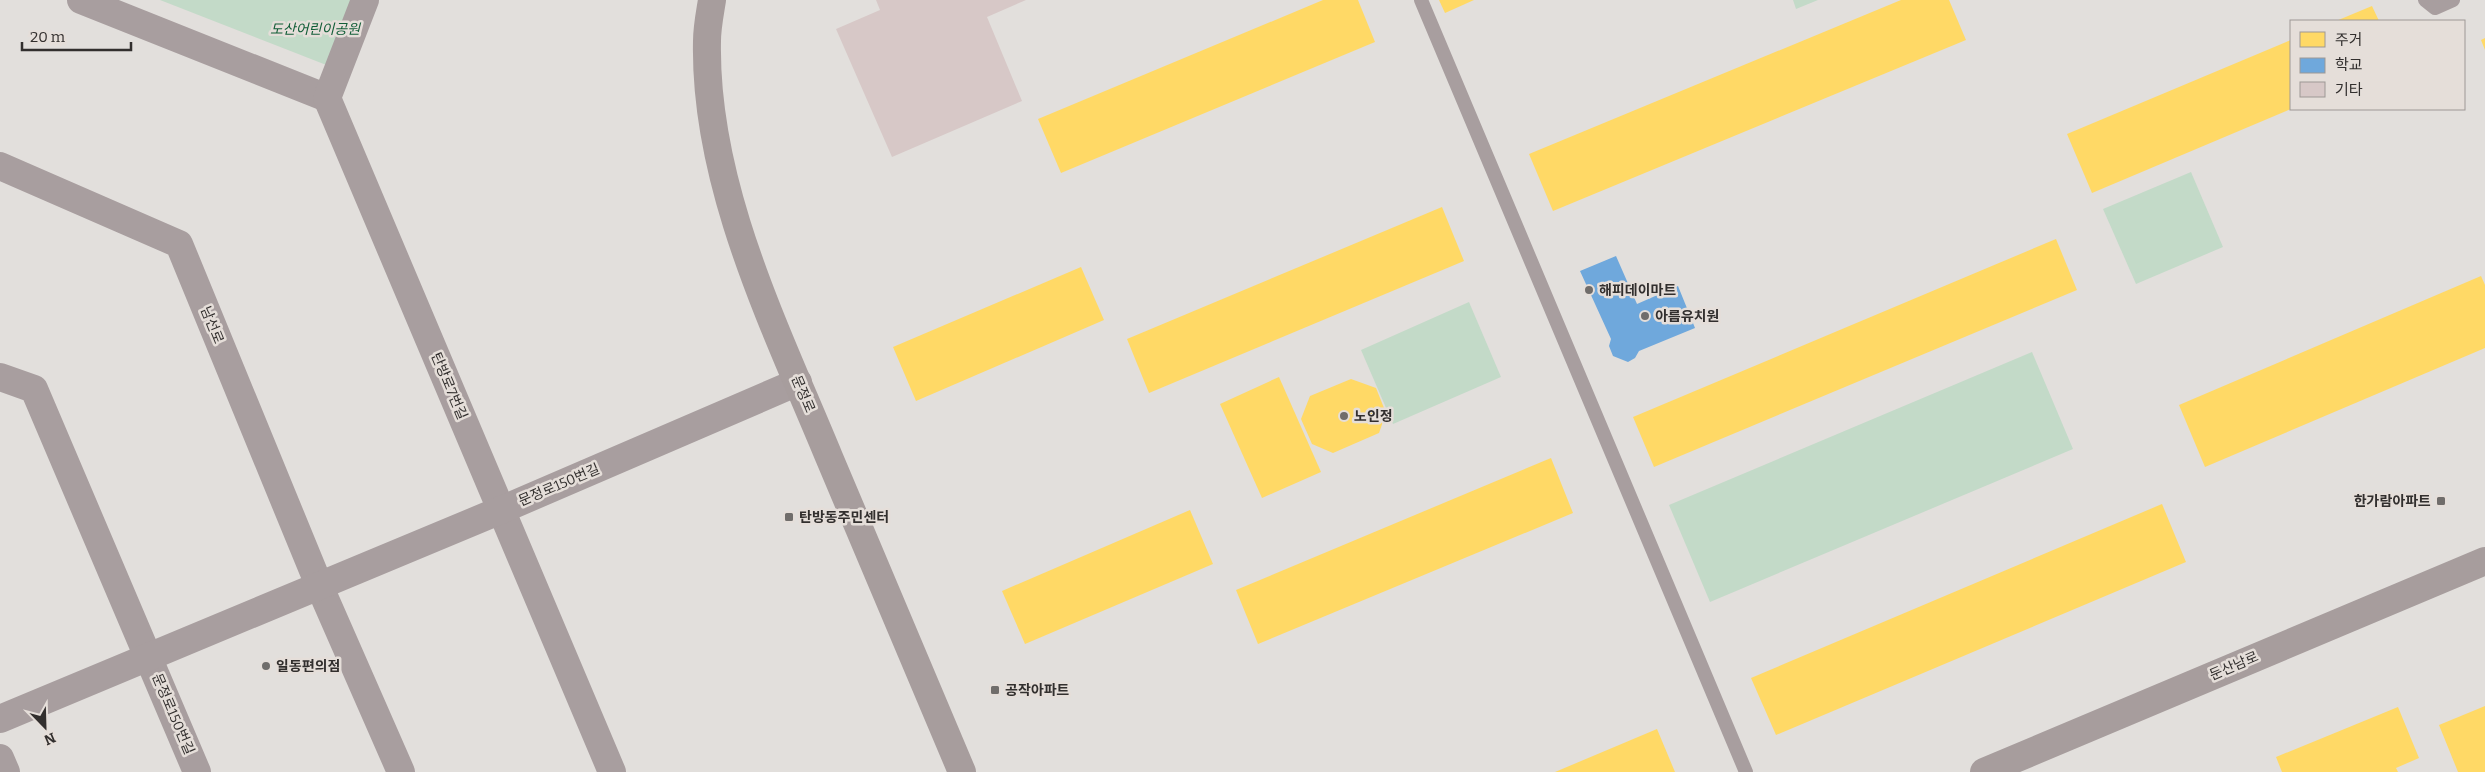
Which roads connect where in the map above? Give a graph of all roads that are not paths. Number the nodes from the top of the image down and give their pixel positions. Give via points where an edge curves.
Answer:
1 (81, 0) edge
2 (365, 0) edge
3 (712, 0) edge
4 (1421, 0) edge
5 (2425, 0) edge
6 (2453, 0) edge
7 (115, 6) edge
8 (327, 98) junction
9 (0, 166) edge
10 (0, 377) edge
11 (798, 382) junction
12 (501, 510) junction
13 (2485, 561) edge
14 (320, 586) junction
15 (148, 657) junction
16 (0, 719) edge
17 (0, 758) edge
18 (6, 772) edge
19 (197, 772) edge
20 (401, 772) edge
21 (612, 772) edge
22 (962, 772) edge
23 (1746, 772) edge
24 (1984, 772) edge

1 - 7 street
2 - 8 street
3 - 11 main road, 문정로 via 707,39 708,78 720,165 732,213
4 - 23 lane
5 - 6 lane via 2435,8
7 - 8 street
8 - 12 street, 탄방로7번길
9 - 14 street, 남선로 via 179,244
10 - 15 street via 34,390
11 - 12 street, 문정로150번길
11 - 22 main road, 문정로
12 - 14 street, 문정로150번길
12 - 21 street, 탄방로7번길
13 - 24 main road, 둔산남로
14 - 15 street, 문정로150번길
14 - 20 street
15 - 16 street, 문정로150번길
15 - 19 street, 문정로150번길
17 - 18 street

